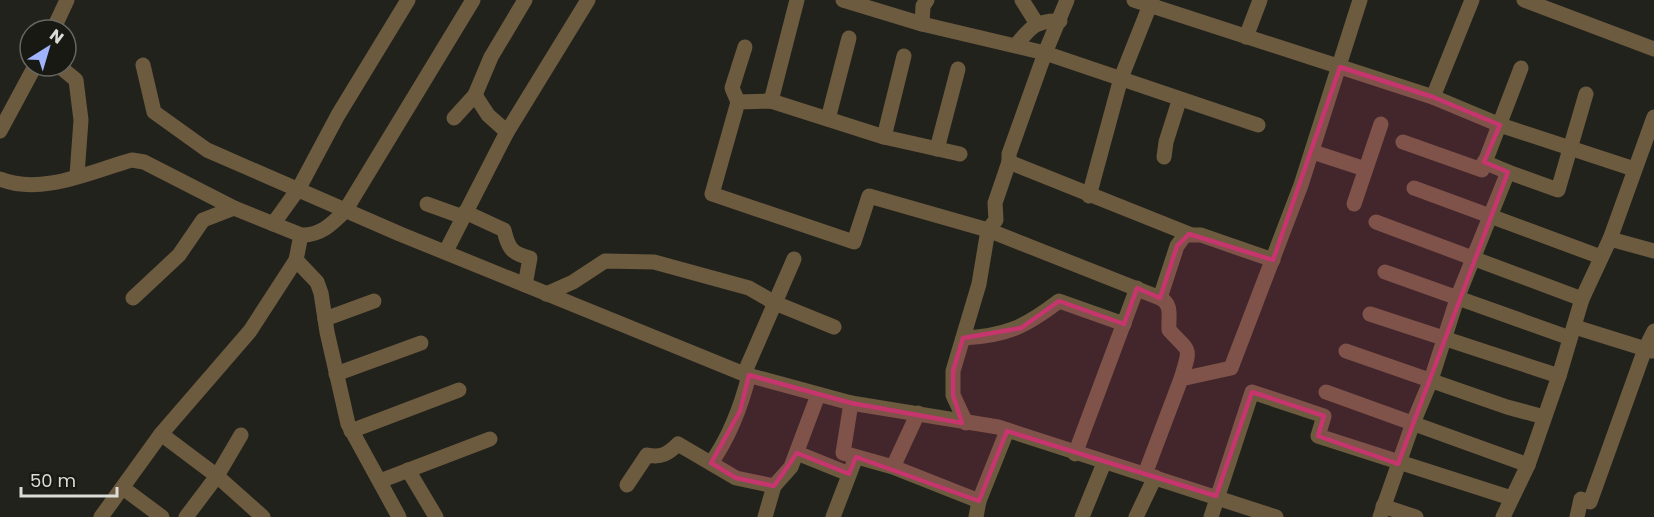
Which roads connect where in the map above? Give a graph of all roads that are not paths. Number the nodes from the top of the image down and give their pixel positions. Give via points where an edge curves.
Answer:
1 (67, 0) edge
2 (408, 0) edge
3 (473, 0) edge
4 (525, 0) edge
5 (588, 0) edge
6 (797, 0) edge
7 (843, 0) edge
8 (927, 0) edge
9 (1022, 0) edge
10 (1067, 0) edge
11 (1134, 0) edge
12 (1260, 0) edge
13 (1360, 0) edge
14 (1472, 0) edge
15 (1524, 0) edge
16 (859, 2) edge
17 (1151, 3) edge
18 (59, 18) edge
19 (1059, 21) junction
20 (922, 24) junction
21 (1038, 24) junction
22 (1246, 37) junction
23 (849, 38) dead end
24 (1017, 45) junction
25 (745, 47) dead end
26 (1654, 49) edge
27 (1045, 53) junction
28 (904, 56) dead end
29 (142, 65) dead end
30 (1340, 67) junction
31 (1521, 68) dead end
32 (958, 69) dead end
33 (28, 78) edge
34 (74, 78) edge
35 (1121, 78) junction
36 (1586, 94) dead end
37 (475, 95) junction
38 (1433, 97) junction
39 (1179, 100) junction
40 (771, 101) junction
41 (738, 102) junction
42 (1654, 117) edge
43 (454, 118) dead end
44 (828, 119) junction
45 (1381, 124) dead end
46 (1258, 125) dead end
47 (1500, 125) junction
48 (0, 130) edge
49 (507, 132) junction
50 (884, 137) junction
51 (1402, 142) dead end
52 (937, 149) junction
53 (1571, 150) junction
54 (1313, 152) junction
55 (960, 154) dead end
56 (1164, 157) dead end
57 (1009, 162) junction
58 (1484, 162) junction
59 (1365, 169) junction
60 (1634, 169) junction
61 (1508, 172) junction
62 (77, 176) junction
63 (0, 179) edge
64 (299, 188) junction
65 (1414, 188) dead end
66 (1089, 196) junction
67 (427, 204) dead end
68 (1354, 204) dead end
69 (234, 208) junction
70 (345, 211) junction
71 (464, 214) junction
72 (1490, 217) junction
73 (1376, 222) dead end
74 (273, 224) junction
75 (988, 230) junction
76 (1189, 234) junction
77 (305, 235) junction
78 (1610, 239) junction
79 (446, 251) junction
80 (1654, 251) edge
81 (1601, 257) junction
82 (1473, 258) junction
83 (794, 259) dead end
84 (296, 260) junction
85 (1273, 260) junction
86 (1385, 272) dead end
87 (525, 285) junction
88 (1137, 288) junction
89 (546, 294) junction
90 (1458, 296) junction
91 (133, 298) dead end
92 (1160, 298) junction
93 (1582, 299) junction
94 (374, 302) dead end
95 (775, 303) junction
96 (1370, 314) dead end
97 (325, 319) junction
98 (1124, 324) junction
99 (834, 327) dead end
100 (1572, 332) junction
101 (1654, 332) edge
102 (963, 338) junction
103 (1445, 339) junction
104 (421, 343) dead end
105 (1649, 350) edge
106 (1346, 351) dead end
107 (336, 374) junction
108 (747, 374) junction
109 (1559, 376) junction
110 (1181, 379) junction
111 (1431, 380) junction
112 (459, 390) dead end
113 (1326, 392) dead end
114 (818, 395) junction
115 (851, 403) junction
116 (918, 413) junction
117 (1544, 417) junction
118 (966, 423) junction
119 (1413, 423) junction
120 (1007, 430) junction
121 (351, 431) junction
122 (161, 434) junction
123 (242, 435) dead end
124 (490, 439) dead end
125 (797, 453) junction
126 (1075, 454) junction
127 (856, 457) junction
128 (711, 463) junction
129 (1104, 463) junction
130 (1398, 464) junction
131 (1528, 465) junction
132 (893, 467) junction
133 (408, 470) junction
134 (849, 474) junction
135 (1150, 475) junction
136 (218, 476) junction
137 (380, 481) junction
138 (627, 485) dead end
139 (774, 486) junction
140 (123, 488) junction
141 (1216, 496) junction
142 (1511, 498) junction
143 (979, 501) junction
144 (1381, 512) edge
145 (101, 517) edge
146 (162, 517) edge
147 (186, 517) edge
148 (263, 517) edge
149 (399, 517) edge
150 (436, 517) edge
151 (765, 517) edge
152 (833, 517) edge
153 (976, 517) edge
154 (1082, 517) edge
155 (1136, 517) edge
156 (1211, 517) edge
157 (1276, 517) edge
158 (1416, 517) edge
159 (1503, 517) edge
160 (1577, 517) edge

1 - 18 street
2 - 64 street
3 - 70 street
4 - 37 street via 490,57
5 - 49 street
6 - 40 street
7 - 16 street
8 - 20 street
9 - 21 street
10 - 19 street
11 - 17 street
12 - 22 street
13 - 30 street
14 - 38 street
15 - 26 street
16 - 20 street
17 - 22 street
17 - 35 street
19 - 21 street via 1044,20
19 - 27 street
20 - 24 street
21 - 24 street
22 - 30 street
23 - 44 street
24 - 27 street
25 - 41 street via 732,88
27 - 35 street
27 - 57 street
28 - 50 street
29 - 64 street via 154,112 207,150
30 - 38 street
30 - 54 street
31 - 47 street
32 - 52 street
33 - 48 street
34 - 62 street via 81,120
35 - 39 street
35 - 66 street
36 - 53 street
37 - 43 street
37 - 49 street via 488,115
38 - 47 street
39 - 46 street
39 - 56 street
40 - 41 street
40 - 44 street
41 - 75 street via 712,194 854,242 869,196
42 - 60 street
44 - 50 street
45 - 59 street
47 - 53 street
47 - 58 street
49 - 71 street
50 - 52 street
51 - 58 street via 1482,170
52 - 55 street
53 - 60 street
53 - 61 street via 1558,190
54 - 59 street
54 - 85 street
57 - 66 street
57 - 75 street via 995,203 996,220
58 - 61 street
59 - 68 street
60 - 78 street
61 - 72 street
62 - 63 street via 17,186
62 - 69 street via 132,160 144,162
64 - 70 street
64 - 74 street
65 - 72 street
66 - 76 street
67 - 71 street
69 - 74 street
69 - 91 street via 203,220 179,255
70 - 77 street via 328,228
70 - 79 street
71 - 79 street
71 - 87 street via 504,230 508,247 516,255 530,258
72 - 81 street
72 - 82 street
73 - 82 street
74 - 77 street
75 - 88 street
75 - 102 street via 979,284
76 - 85 street
76 - 92 street via 1177,246
77 - 84 street
78 - 80 street
78 - 81 street
79 - 87 street
81 - 93 street
82 - 90 street
82 - 93 street
83 - 95 street
84 - 97 street via 317,282
84 - 122 street via 250,331
85 - 110 street via 1231,368
86 - 90 street
87 - 89 street
88 - 92 street
88 - 98 street
89 - 95 street via 605,261 629,261 654,262 730,281
89 - 108 street
90 - 100 street
90 - 103 street
92 - 110 street via 1170,309 1169,330 1186,344 1189,354
93 - 100 street
94 - 97 street
95 - 99 street
95 - 108 street
96 - 103 street
97 - 107 street
98 - 102 street via 1059,301 1021,328 993,337
98 - 126 street
100 - 105 street
100 - 109 street
101 - 105 street
102 - 118 street via 953,371 953,395
103 - 109 street
103 - 111 street
104 - 107 street
105 - 160 street via 1590,502 1581,499
106 - 111 street
107 - 121 street
108 - 114 street
108 - 128 street via 740,411
109 - 117 street
110 - 135 street
111 - 117 street
111 - 119 street
112 - 121 street
113 - 119 street
114 - 115 street
114 - 125 street
115 - 116 street
115 - 127 street via 843,453
116 - 118 street
116 - 132 street
117 - 131 street
118 - 120 street
119 - 130 street
119 - 131 street
120 - 126 street
120 - 143 street
121 - 137 street
122 - 136 street
122 - 140 street
123 - 136 street
124 - 133 street
125 - 134 street
125 - 139 street
126 - 129 street
127 - 132 street
127 - 134 street
128 - 138 street via 678,444 658,458 647,455
128 - 139 street via 736,478
129 - 135 street
129 - 154 street
130 - 141 street via 1318,436 1324,416 1252,392
130 - 142 street
130 - 144 street
131 - 142 street
132 - 143 street
133 - 137 street
133 - 150 street
134 - 152 street
135 - 141 street
135 - 155 street
136 - 147 street
136 - 148 street
137 - 149 street
139 - 151 street
140 - 145 street
140 - 146 street
141 - 156 street
141 - 157 street
142 - 159 street
143 - 153 street
144 - 158 street

